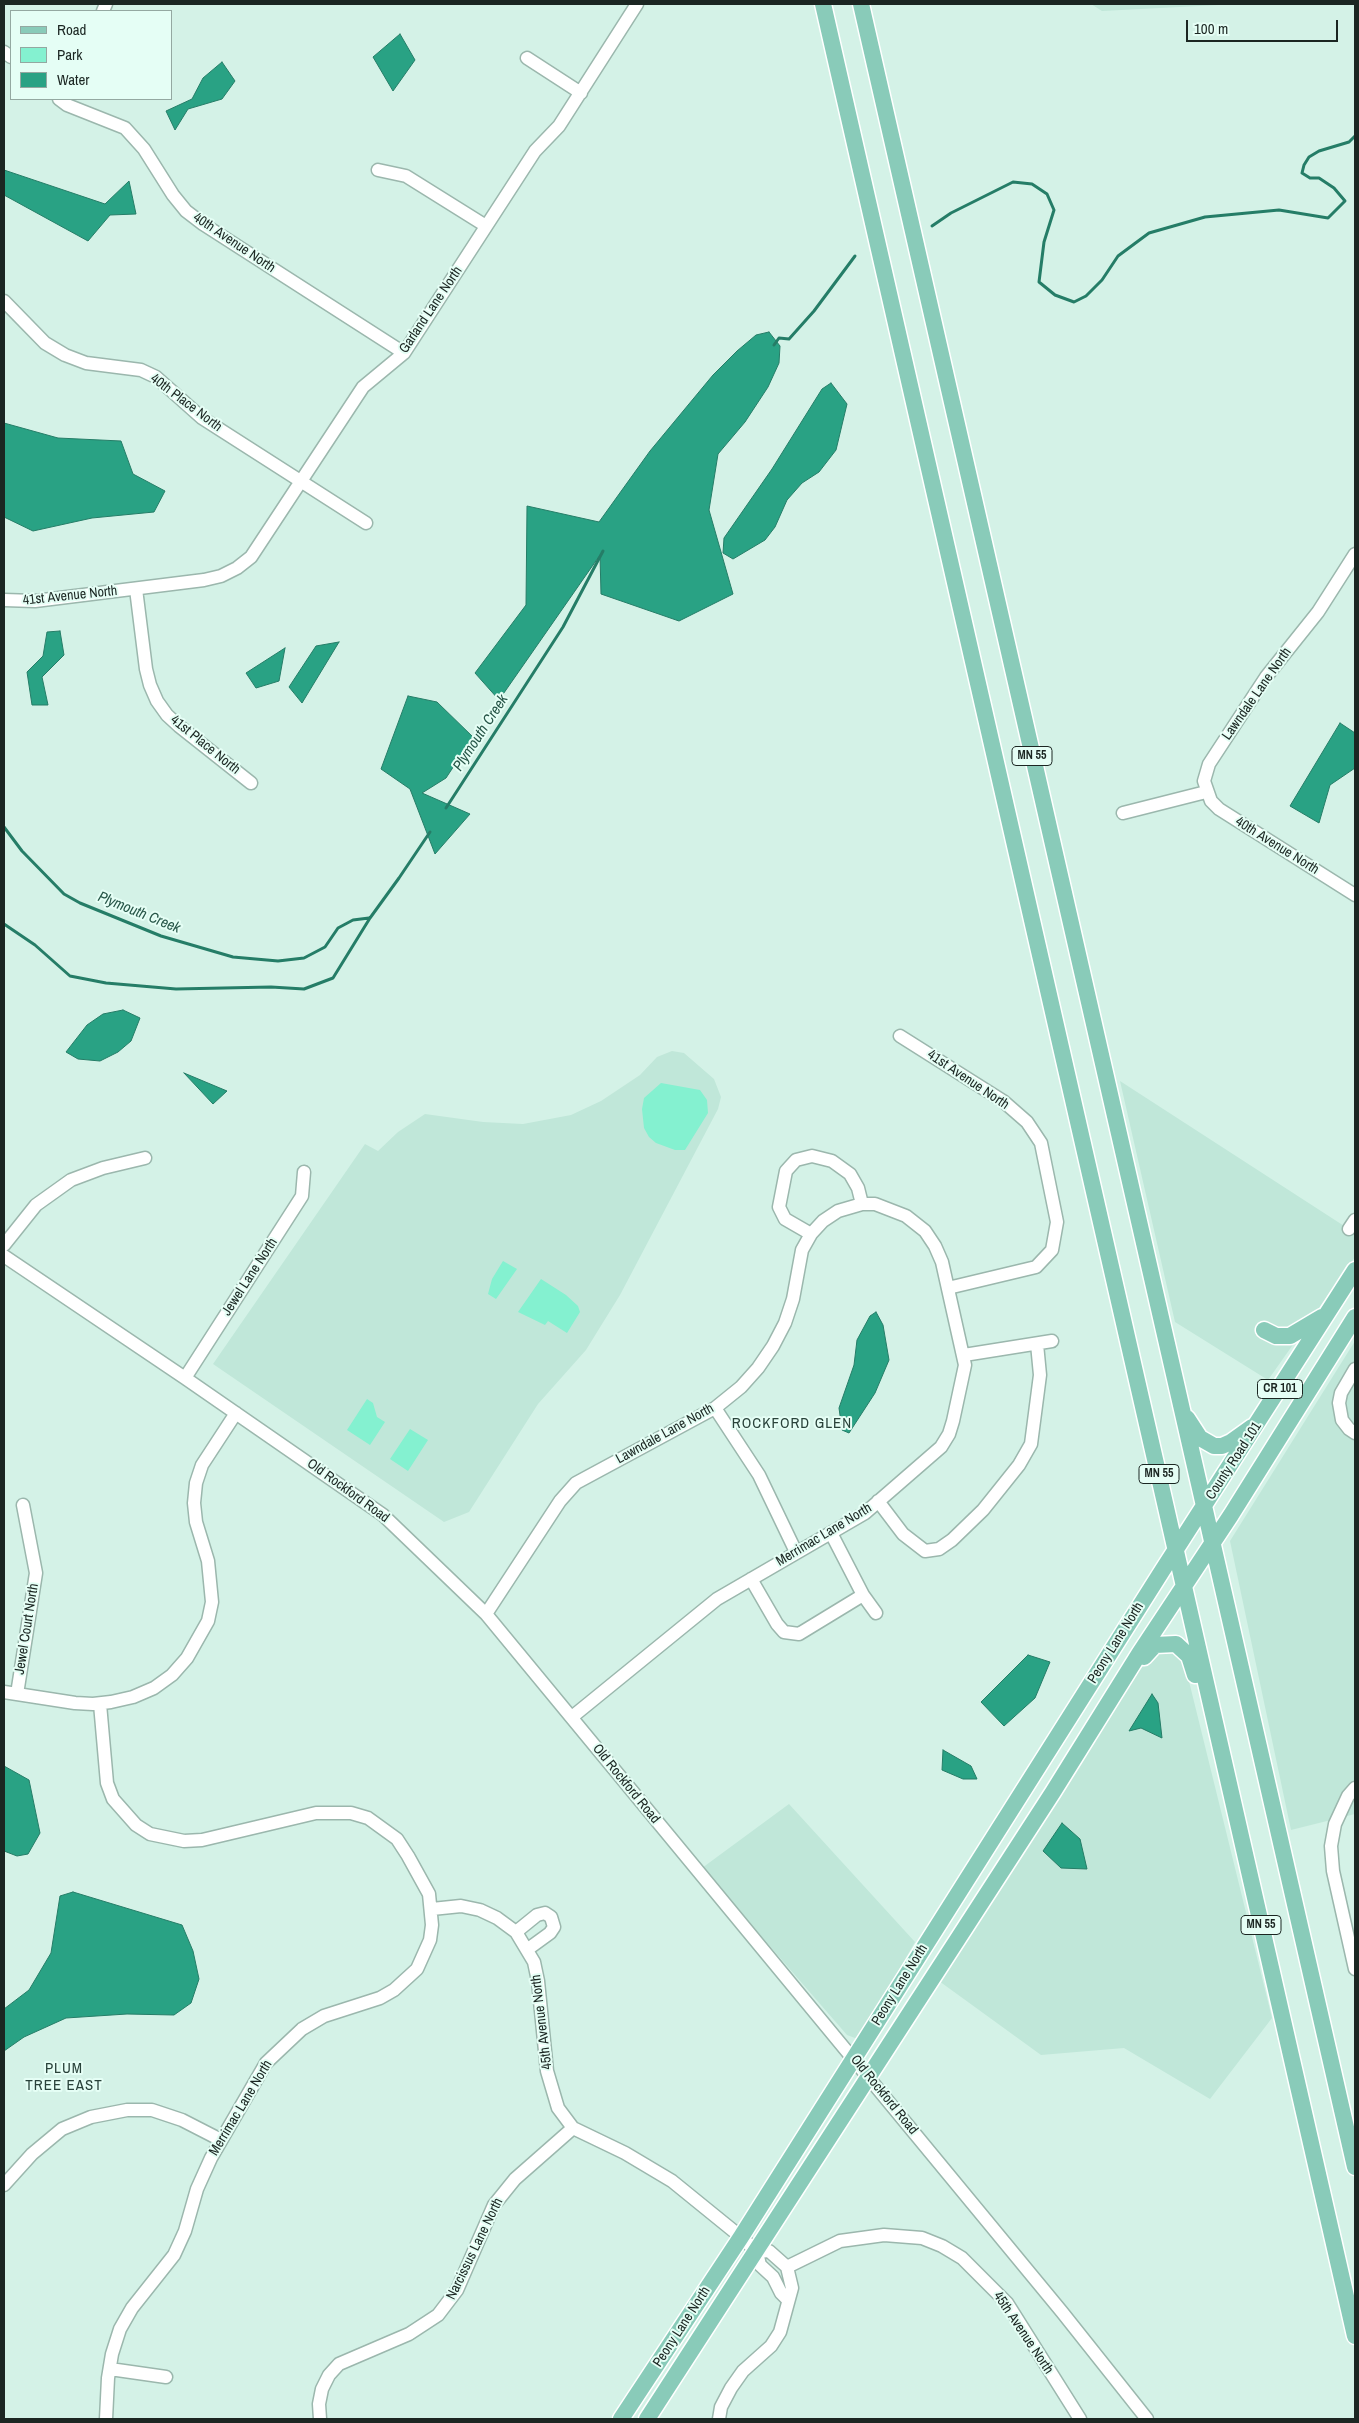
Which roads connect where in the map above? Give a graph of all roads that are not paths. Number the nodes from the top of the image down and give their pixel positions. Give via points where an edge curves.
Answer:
1 (637, 4) edge
2 (823, 4) edge
3 (861, 4) edge
4 (527, 58) dead end
5 (581, 93) junction
6 (60, 100) edge
7 (378, 170) dead end
8 (486, 226) junction
9 (4, 301) edge
10 (404, 353) junction
11 (302, 482) junction
12 (366, 523) dead end
13 (1355, 554) edge
14 (136, 588) junction
15 (4, 600) edge
16 (251, 783) dead end
17 (1206, 791) junction
18 (1123, 813) dead end
19 (1355, 895) edge
20 (900, 1036) dead end
21 (145, 1158) dead end
22 (304, 1172) dead end
23 (862, 1204) junction
24 (811, 1234) junction
25 (4, 1245) edge
26 (4, 1256) edge
27 (1355, 1270) edge
28 (948, 1288) junction
29 (1328, 1312) junction
30 (1355, 1316) edge
31 (1264, 1330) dead end
32 (1052, 1341) dead end
33 (1037, 1344) junction
34 (964, 1355) junction
35 (1355, 1369) edge
36 (185, 1378) junction
37 (715, 1408) junction
38 (1181, 1409) junction
39 (236, 1413) junction
40 (1260, 1421) junction
41 (1355, 1433) edge
42 (878, 1501) junction
43 (23, 1505) dead end
44 (1204, 1507) junction
45 (831, 1533) junction
46 (1212, 1543) junction
47 (1176, 1549) junction
48 (796, 1552) junction
49 (751, 1578) junction
50 (1184, 1586) junction
51 (864, 1595) junction
52 (876, 1613) dead end
53 (486, 1614) junction
54 (4, 1692) edge
55 (17, 1694) junction
56 (100, 1704) junction
57 (572, 1717) junction
58 (1082, 1747) junction
59 (1229, 1785) junction
60 (1355, 1788) edge
61 (432, 1909) junction
62 (516, 1932) junction
63 (528, 1949) junction
64 (1355, 1969) edge
65 (854, 2058) junction
66 (868, 2076) junction
67 (573, 2128) junction
68 (221, 2140) junction
69 (1355, 2166) edge
70 (4, 2185) edge
71 (741, 2237) junction
72 (757, 2252) junction
73 (788, 2267) junction
74 (788, 2298) junction
75 (1355, 2336) edge
76 (110, 2369) junction
77 (166, 2377) dead end
78 (106, 2419) edge
79 (320, 2419) edge
80 (621, 2419) edge
81 (647, 2419) edge
82 (719, 2419) edge
83 (1080, 2419) edge
84 (1147, 2419) edge

1 - 5 street, Garland Lane North
2 - 47 main road, MN 55
3 - 38 main road, MN 55
4 - 5 street
5 - 8 street, Garland Lane North via 559,126 535,151
6 - 10 street, 40th Avenue North via 125,128 144,149 186,211
7 - 8 street via 406,176
8 - 10 street, Garland Lane North
9 - 11 street, 40th Place North via 45,343 86,363 141,370 156,377 202,418
10 - 11 street, Garland Lane North via 363,387
11 - 12 street, 40th Place North
11 - 14 street, Garland Lane North via 261,544 237,568 204,580
13 - 17 street, Lawndale Lane North via 1318,612 1266,677 1209,764 1204,781
14 - 15 street, 41st Avenue North via 35,601
14 - 16 street, 41st Place North via 146,669 158,701 180,726
17 - 18 street
17 - 19 street, 40th Avenue North via 1219,810
20 - 28 street, 41st Avenue North via 1003,1101 1026,1122 1041,1143 1057,1222 1052,1250 1036,1267
21 - 25 street via 71,1180 36,1206
22 - 36 street, Jewel Lane North via 302,1196
23 - 24 street, Lawndale Lane North via 838,1211
23 - 24 street via 850,1174 832,1161 812,1156 796,1160 786,1171 779,1207 785,1219
23 - 28 street, Lawndale Lane North via 890,1208 924,1231 942,1262
24 - 37 street, Lawndale Lane North via 802,1250 788,1315 773,1346 741,1387
26 - 36 street, Old Rockford Road
27 - 29 main road, County Road 101 / CR 101
28 - 34 street, Merrimac Lane North
29 - 31 main road via 1290,1336 1276,1336
29 - 40 main road, County Road 101 / CR 101
30 - 46 main road, County Road 101 / CR 101
32 - 33 street
33 - 34 street
33 - 42 street via 1040,1375 1031,1444 977,1516 939,1549 925,1551 903,1534
34 - 42 street, Merrimac Lane North via 962,1381 949,1434 931,1457
35 - 41 street via 1339,1402 1342,1420
36 - 39 street, Old Rockford Road
37 - 48 street via 759,1475
37 - 53 street, Lawndale Lane North via 576,1483 560,1501
38 - 40 main road via 1200,1438 1214,1446 1231,1442
38 - 44 main road, MN 55
39 - 53 street, Old Rockford Road via 383,1515
39 - 56 street via 202,1465 196,1484 196,1522 212,1582 208,1621 187,1658 172,1675 133,1697
40 - 44 main road, County Road 101 / CR 101
42 - 45 street, Merrimac Lane North via 865,1513
43 - 55 street, Jewel Court North via 36,1573
44 - 46 main road, MN 55
44 - 47 main road, County Road 101 / CR 101
45 - 48 street, Merrimac Lane North
45 - 51 street
46 - 50 main road, County Road 101 / CR 101
46 - 69 main road, MN 55
47 - 50 main road, MN 55
47 - 65 main road, Peony Lane North
48 - 49 street, Merrimac Lane North
49 - 51 street via 784,1632 799,1634
49 - 57 street, Merrimac Lane North via 704,1609
50 - 58 main road, Peony Lane North
50 - 59 main road, MN 55
51 - 52 street
53 - 57 street, Old Rockford Road
54 - 55 street
55 - 56 street
56 - 61 street via 107,1783 113,1799 136,1825 150,1834 184,1841 316,1813 351,1813 368,1818 396,1838 422,1879
57 - 65 street, Old Rockford Road
58 - 59 main road via 1095,1733 1142,1659 1156,1645 1176,1644 1189,1656
58 - 66 main road, Peony Lane North
59 - 75 main road, MN 55
60 - 64 street via 1336,1824 1331,1846 1333,1871
61 - 62 street, 45th Avenue North via 461,1906 480,1910
61 - 68 street, Merrimac Lane North via 430,1940 417,1969 380,1998 324,2016 282,2046 258,2076
62 - 63 street, 45th Avenue North
62 - 63 street via 537,1915 545,1913 551,1917 554,1927 550,1933
63 - 67 street, 45th Avenue North via 538,1980 551,2090 558,2108
65 - 66 street, Old Rockford Road
65 - 71 main road, Peony Lane North
66 - 72 main road, Peony Lane North
66 - 84 street, Old Rockford Road
67 - 71 street, 45th Avenue North via 625,2153 672,2181
67 - 79 street, Narcissus Lane North via 515,2179 494,2205 457,2290 438,2315 409,2334 346,2360 329,2375 322,2388
68 - 70 street via 182,2120 152,2110 91,2116 62,2129 32,2154
68 - 76 street, Merrimac Lane North via 197,2189 190,2220 174,2255 132,2308 120,2330
71 - 72 street, 45th Avenue North
71 - 80 main road, Peony Lane North
72 - 73 street via 769,2251
72 - 74 street via 760,2265
72 - 81 main road, Peony Lane North
73 - 74 street via 792,2288
73 - 83 street, 45th Avenue North via 840,2241 884,2235 922,2238 942,2246 968,2264 1007,2304
74 - 82 street via 780,2332 771,2346 743,2371 730,2388
76 - 77 street
76 - 78 street, Merrimac Lane North

